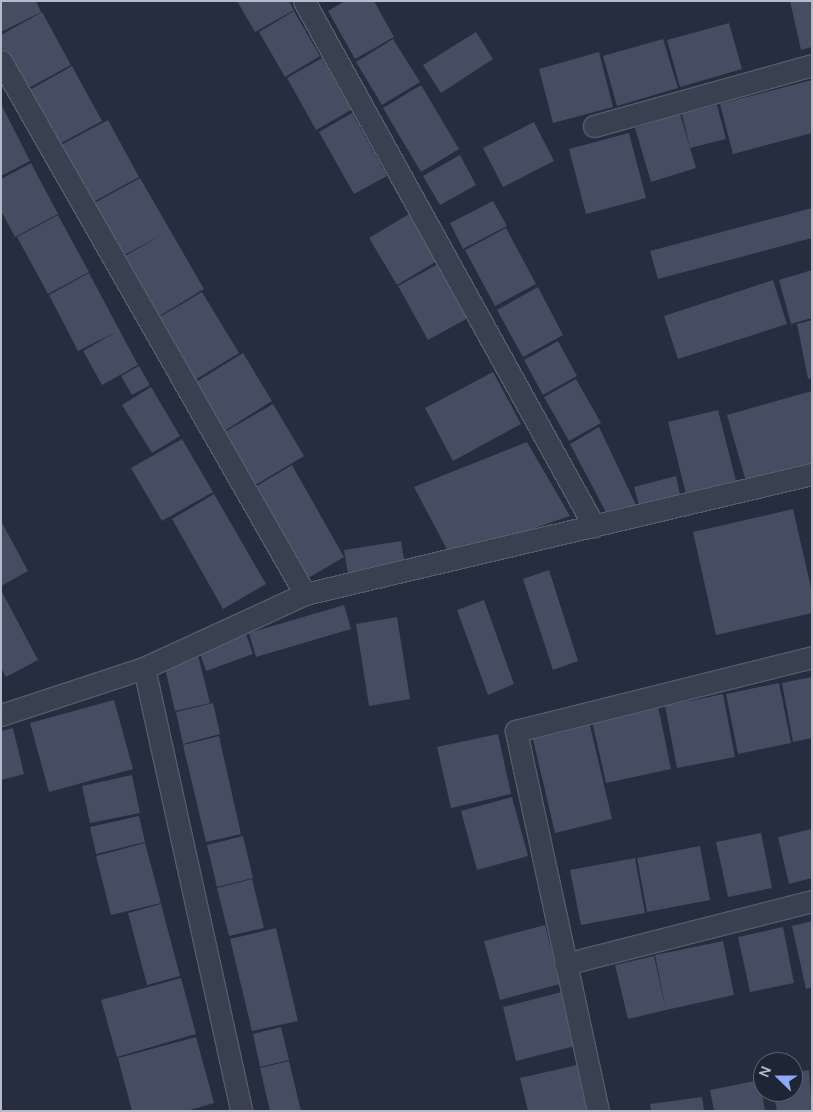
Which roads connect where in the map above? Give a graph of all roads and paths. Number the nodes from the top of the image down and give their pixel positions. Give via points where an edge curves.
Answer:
1 (304, 1) edge
2 (1, 61) edge
3 (812, 65) edge
4 (594, 126) dead end
5 (812, 474) edge
6 (594, 526) junction
7 (305, 594) junction
8 (812, 657) edge
9 (144, 668) junction
10 (2, 714) edge
11 (812, 901) edge
12 (565, 964) junction
13 (241, 1111) edge
14 (598, 1111) edge

1 - 6 street
2 - 7 street
3 - 4 street
5 - 6 street
6 - 7 street
7 - 9 street
8 - 12 street via 516,731
9 - 10 street
9 - 13 street
11 - 12 street
12 - 14 street

